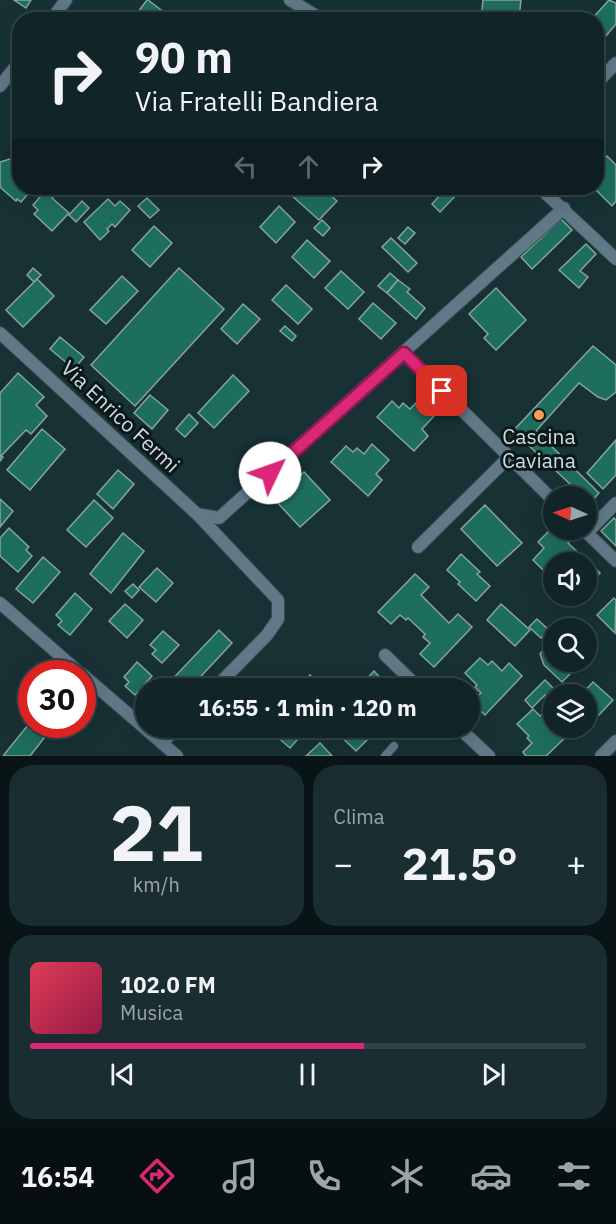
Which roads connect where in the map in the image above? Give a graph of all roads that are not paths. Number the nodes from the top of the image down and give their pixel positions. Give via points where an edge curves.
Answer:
1 (290, 0) edge
2 (310, 12) edge
3 (616, 63) edge
4 (12, 71) edge
5 (604, 76) edge
6 (0, 86) edge
7 (548, 195) edge
8 (564, 208) junction
9 (616, 259) edge
10 (0, 333) edge
11 (404, 353) junction
12 (508, 458) junction
13 (543, 491) edge
14 (616, 502) edge
15 (197, 514) junction
16 (597, 520) edge
17 (594, 540) edge
18 (418, 547) dead end
19 (616, 561) edge
20 (0, 603) edge
21 (385, 655) dead end
22 (66, 660) edge
23 (225, 678) edge
24 (409, 678) edge
25 (96, 686) edge
26 (167, 738) edge
27 (470, 738) edge
28 (616, 741) edge
29 (162, 743) junction
30 (394, 746) dead end
31 (177, 756) edge
32 (384, 756) edge
33 (489, 756) edge
34 (601, 756) edge

1 - 2 street
3 - 5 street
4 - 6 street
7 - 8 street
8 - 9 street
8 - 11 street
10 - 15 street, Via Enrico Fermi
11 - 12 street
11 - 15 street via 219,518
12 - 13 street
12 - 18 street
14 - 16 street
15 - 23 street, Via Enrico Fermi via 278,600 278,619
17 - 19 street
20 - 22 street
21 - 24 street
25 - 29 street
26 - 29 street
27 - 33 street
28 - 34 street
29 - 31 street
30 - 32 lane

